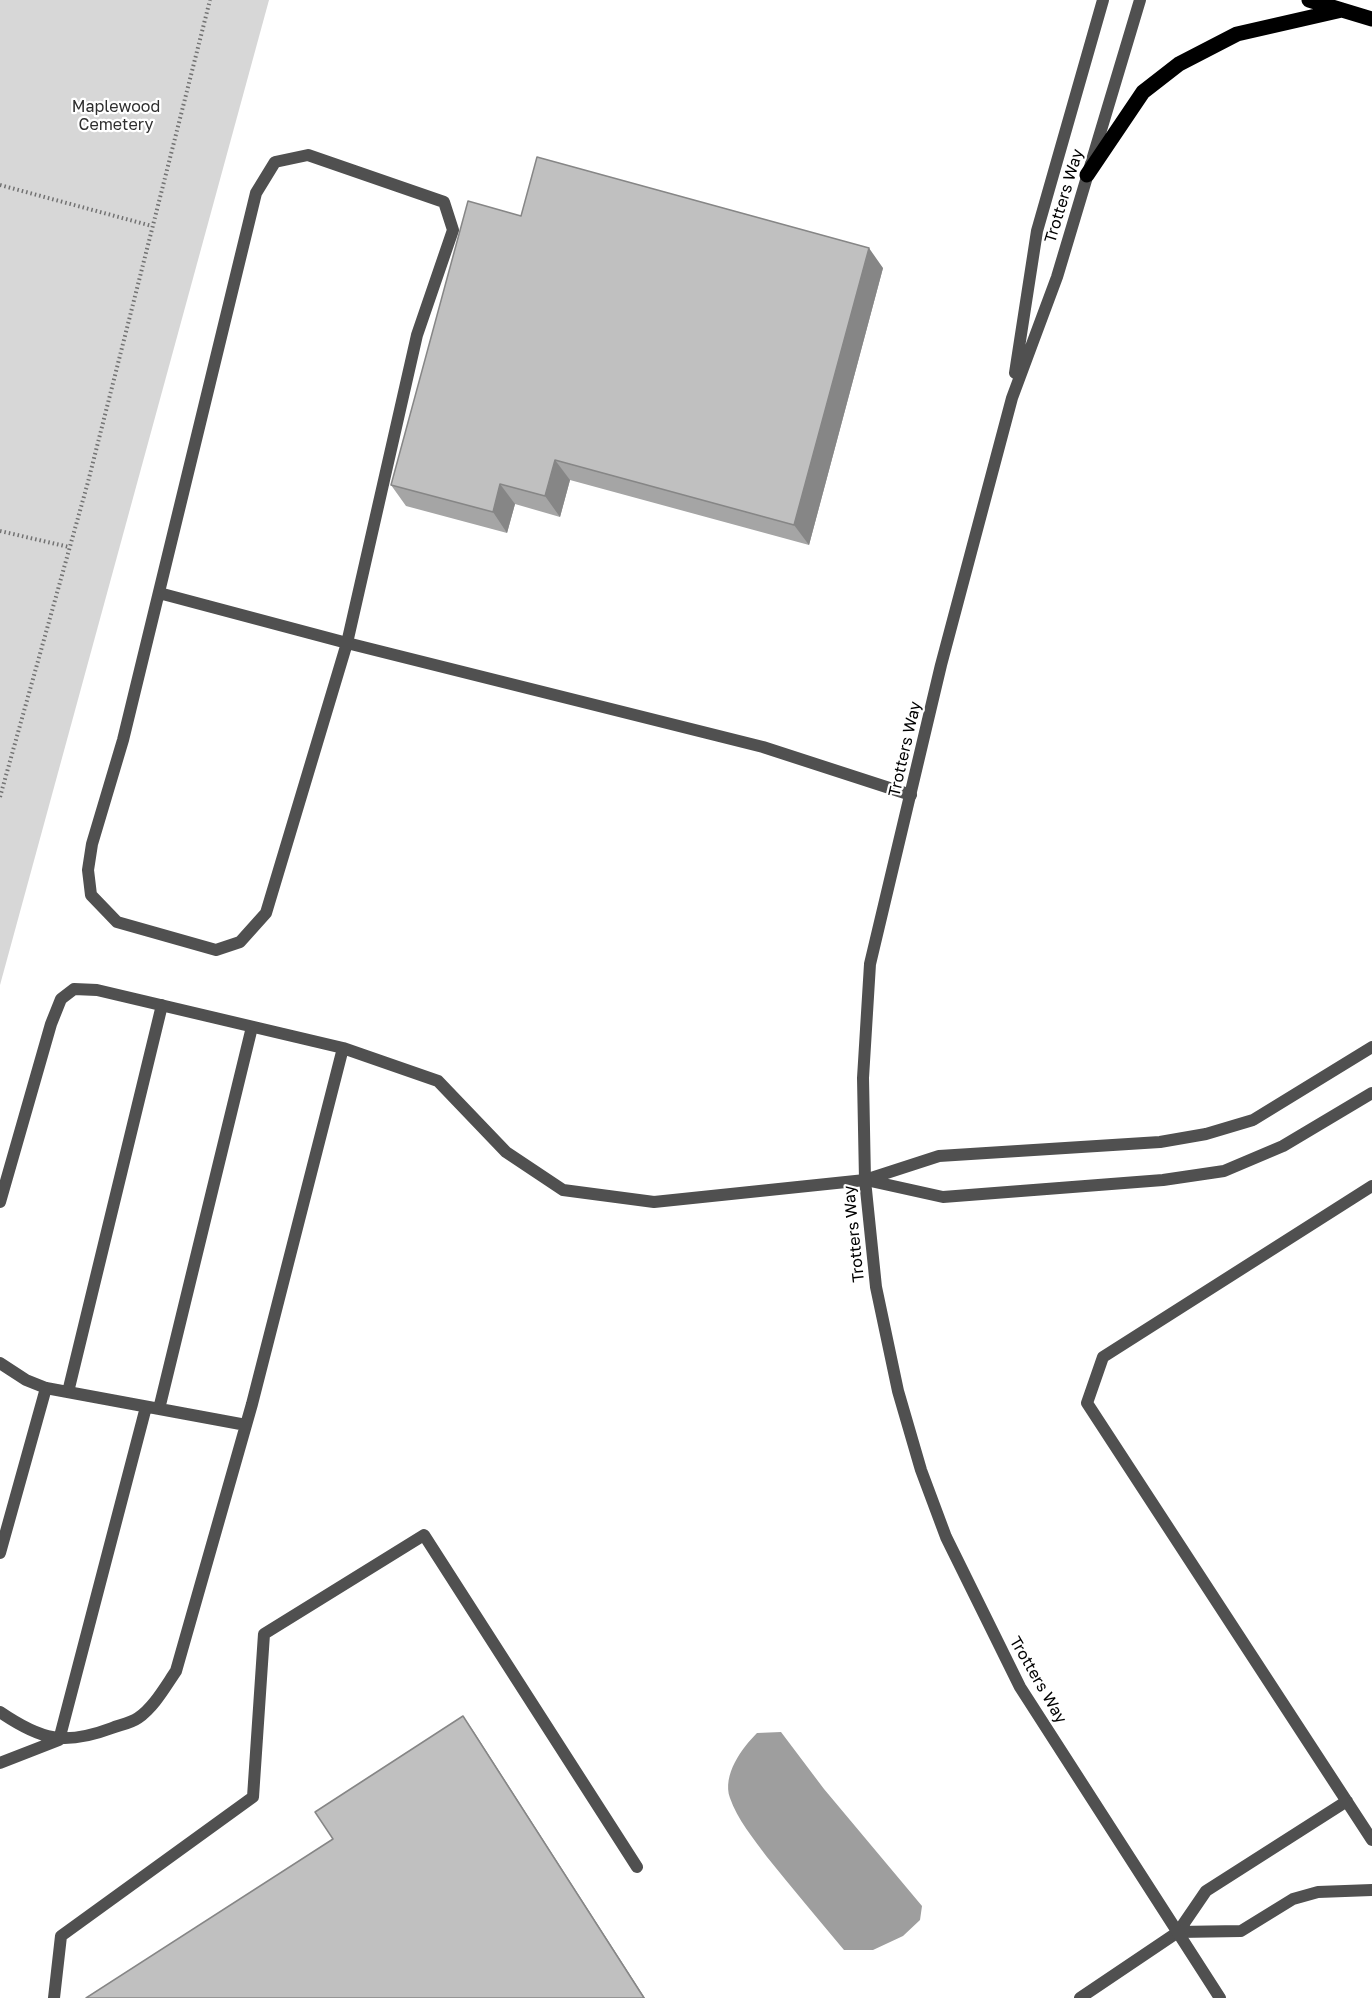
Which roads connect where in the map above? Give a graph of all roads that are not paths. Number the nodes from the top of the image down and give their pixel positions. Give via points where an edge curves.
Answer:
1 (1103, 0) edge
2 (1140, 0) edge
3 (1309, 0) edge
4 (1342, 10) junction
5 (1372, 19) edge
6 (1087, 175) junction
7 (1012, 398) junction
8 (159, 593) junction
9 (347, 643) junction
10 (911, 795) junction
11 (162, 1005) junction
12 (252, 1027) junction
13 (1372, 1047) edge
14 (343, 1048) junction
15 (1372, 1093) edge
16 (864, 1180) junction
17 (1372, 1186) edge
18 (0, 1203) edge
19 (0, 1363) edge
20 (46, 1388) junction
21 (68, 1392) junction
22 (146, 1407) junction
23 (159, 1409) junction
24 (246, 1425) junction
25 (0, 1553) edge
26 (0, 1712) edge
27 (59, 1740) junction
28 (0, 1763) edge
29 (1347, 1801) junction
30 (1372, 1840) edge
31 (637, 1867) dead end
32 (1372, 1890) edge
33 (1178, 1932) junction
34 (54, 1998) edge
35 (1080, 1998) edge
36 (1220, 1998) edge

1 - 7 street, Trotters Way via 1037,231
2 - 6 street, Trotters Way
3 - 4 main road
4 - 5 main road
4 - 6 main road via 1237,34 1179,64 1143,92
6 - 7 street, Trotters Way via 1057,277
7 - 10 street, Trotters Way
8 - 9 street
8 - 9 street via 123,740 92,844 88,870 91,895 117,922 216,950 240,942 266,913
8 - 9 street via 256,193 275,162 308,155 444,202 453,230 417,335
9 - 10 street via 771,749
10 - 16 street, Trotters Way via 870,964 863,1078
11 - 12 street
11 - 18 street via 97,990 74,989 61,999
11 - 21 street
12 - 14 street
12 - 23 street
13 - 16 street via 1253,1120 1206,1134 1160,1142 939,1156
14 - 16 street via 438,1081 507,1152 563,1190 654,1202
14 - 24 street
15 - 16 street via 1283,1146 1224,1171 1163,1180 943,1197
16 - 33 street, Trotters Way via 876,1287 898,1391 946,1537 1020,1687
17 - 29 street via 1103,1357 1087,1403
19 - 20 street
20 - 21 street
20 - 25 street
21 - 22 street
22 - 23 street
22 - 27 street
23 - 24 street
24 - 27 street via 176,1671 137,1719 100,1733
26 - 27 street via 29,1731
27 - 28 street
29 - 30 street
29 - 33 street via 1206,1891
31 - 34 street via 424,1535 264,1634 253,1797 61,1936
32 - 33 street via 1318,1892 1293,1899 1241,1931
33 - 35 street
33 - 36 street, Trotters Way

